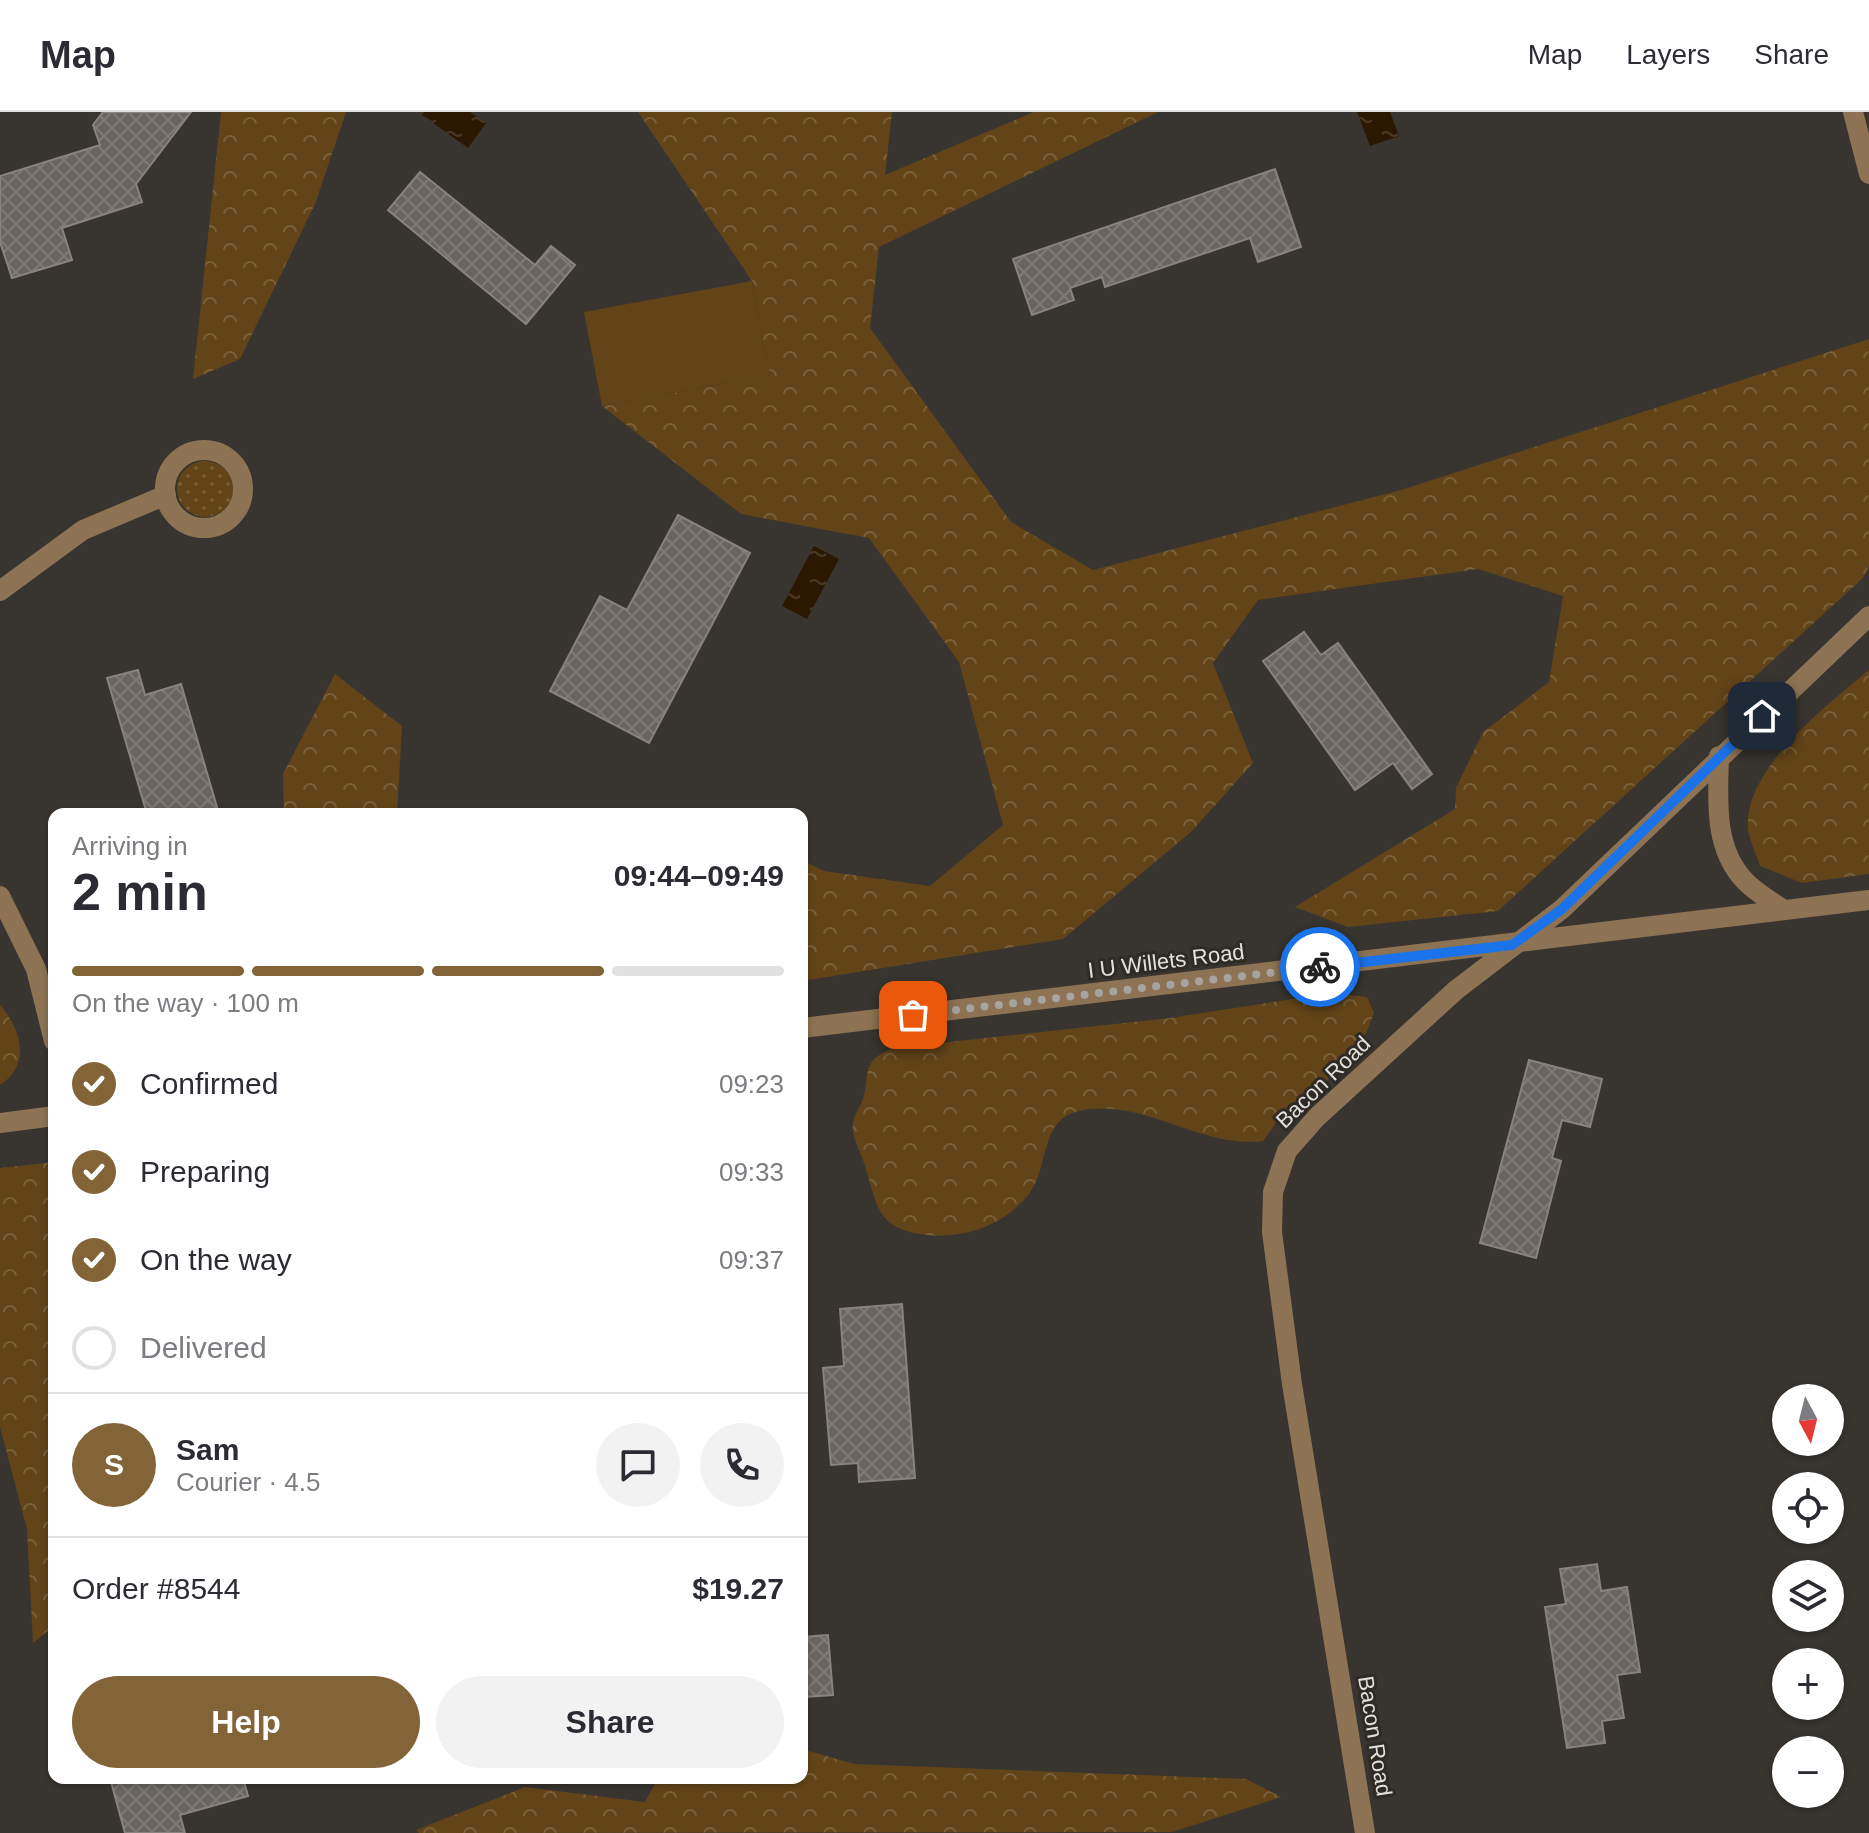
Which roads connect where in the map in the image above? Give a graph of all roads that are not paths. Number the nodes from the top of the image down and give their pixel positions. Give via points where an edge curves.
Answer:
1 (1853, 112) edge
2 (1869, 174) edge
3 (166, 495) dead end
4 (0, 591) edge
5 (1869, 616) edge
6 (1719, 756) junction
7 (0, 896) edge
8 (1869, 900) edge
9 (1784, 910) junction
10 (1512, 945) junction
11 (48, 1017) edge
12 (808, 1027) edge
13 (48, 1117) edge
14 (0, 1123) edge
15 (1365, 1833) edge

1 - 2 street
3 - 4 street via 83,530
5 - 6 street, Bacon Road
6 - 9 street via 1724,845 1744,881
6 - 10 street, Bacon Road via 1562,909
7 - 11 street via 36,969
8 - 9 street, I U Willets Road
9 - 10 street, I U Willets Road
10 - 12 street, I U Willets Road
10 - 15 street, Bacon Road via 1317,1117 1287,1151 1273,1192 1272,1232 1292,1384
13 - 14 street

